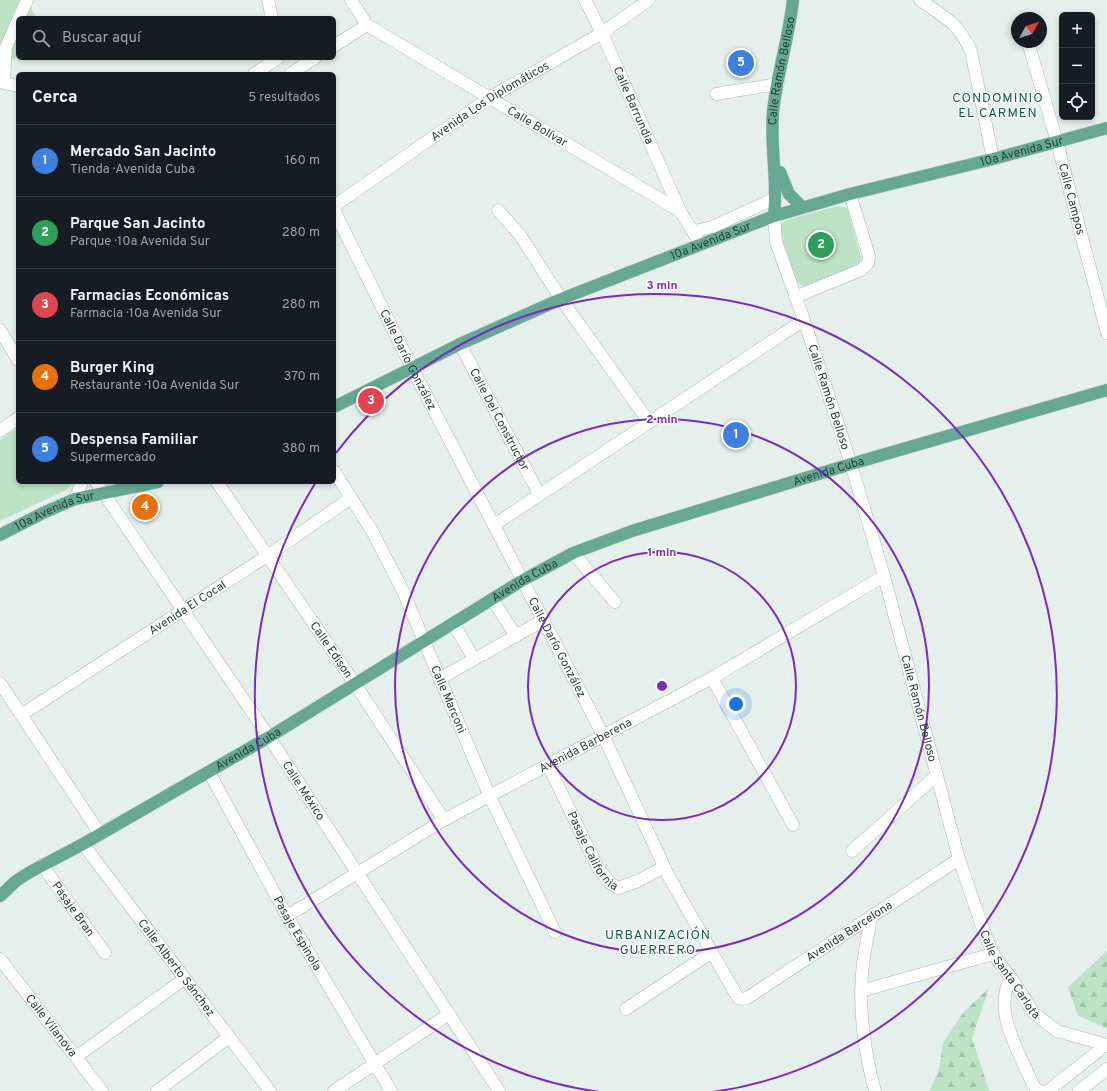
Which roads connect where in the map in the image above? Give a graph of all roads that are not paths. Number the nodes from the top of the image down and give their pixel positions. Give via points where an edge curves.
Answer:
1 (28, 0) edge
2 (268, 0) edge
3 (351, 0) edge
4 (585, 0) edge
5 (649, 0) edge
6 (920, 0) edge
7 (790, 2) edge
8 (20, 16) edge
9 (272, 16) edge
10 (16, 24) edge
11 (367, 25) junction
12 (602, 33) junction
13 (336, 45) edge
14 (1030, 48) edge
15 (275, 60) edge
16 (284, 60) edge
17 (312, 60) edge
18 (257, 72) edge
19 (289, 72) edge
20 (293, 72) edge
21 (2, 82) edge
22 (778, 84) junction
23 (16, 86) edge
24 (716, 94) dead end
25 (491, 97) junction
26 (1107, 128) edge
27 (1057, 142) junction
28 (774, 156) junction
29 (993, 159) junction
30 (850, 194) junction
31 (776, 198) junction
32 (336, 205) edge
33 (802, 207) junction
34 (498, 210) dead end
35 (680, 211) junction
36 (336, 214) edge
37 (774, 216) junction
38 (694, 231) junction
39 (700, 243) junction
40 (795, 297) junction
41 (561, 299) junction
42 (804, 320) junction
43 (0, 330) edge
44 (1107, 333) edge
45 (460, 344) junction
46 (16, 357) edge
47 (412, 368) junction
48 (1107, 390) edge
49 (336, 406) edge
50 (16, 419) edge
51 (649, 422) junction
52 (0, 431) edge
53 (851, 464) junction
54 (336, 474) edge
55 (81, 484) edge
56 (97, 484) edge
57 (148, 484) edge
58 (218, 484) edge
59 (104, 493) junction
60 (540, 494) junction
61 (351, 498) junction
62 (74, 500) junction
63 (494, 525) junction
64 (0, 535) edge
65 (573, 553) junction
66 (267, 556) junction
67 (884, 576) junction
68 (523, 580) junction
69 (492, 599) junction
70 (615, 602) dead end
71 (183, 610) junction
72 (544, 620) junction
73 (453, 624) junction
74 (516, 636) junction
75 (423, 642) junction
76 (474, 659) junction
77 (712, 678) junction
78 (439, 679) junction
79 (0, 683) edge
80 (355, 684) junction
81 (21, 715) junction
82 (603, 735) junction
83 (269, 737) junction
84 (548, 765) junction
85 (209, 772) junction
86 (937, 775) junction
87 (490, 797) junction
88 (444, 820) junction
89 (793, 825) dead end
90 (100, 834) junction
91 (83, 844) junction
92 (852, 851) dead end
93 (959, 859) junction
94 (42, 865) junction
95 (664, 866) junction
96 (358, 874) junction
97 (0, 896) edge
98 (288, 916) junction
99 (871, 917) junction
100 (555, 932) dead end
101 (712, 952) junction
102 (105, 953) dead end
103 (993, 954) junction
104 (0, 959) edge
105 (1011, 978) junction
106 (184, 979) junction
107 (862, 990) junction
108 (738, 998) joint
109 (626, 1009) dead end
110 (449, 1014) junction
111 (229, 1037) junction
112 (1107, 1045) edge
113 (76, 1057) junction
114 (374, 1063) junction
115 (1107, 1069) edge
116 (102, 1091) edge
117 (156, 1091) edge
118 (270, 1091) edge
119 (334, 1091) edge
120 (391, 1091) edge
121 (499, 1091) edge
122 (875, 1091) edge
123 (1041, 1091) edge
124 (1048, 1091) edge
125 (1079, 1091) edge

1 - 8 street
2 - 9 street
3 - 11 street, Calle Bolívar
4 - 12 street, Calle Barrundia
5 - 12 street, Avenida Los Diplomáticos
6 - 29 street via 952,21 964,36 971,51
7 - 22 main road, Calle Ramón Belloso
10 - 21 street via 6,47
11 - 13 street
11 - 25 street, Calle Bolívar
12 - 25 street, Avenida Los Diplomáticos
12 - 35 street, Calle Barrundia
14 - 27 street, Calle Campos
15 - 18 street
16 - 19 street
17 - 20 street
21 - 23 street
22 - 24 street
22 - 28 main road, Calle Ramón Belloso via 773,111
25 - 32 street, Avenida Los Diplomáticos
25 - 35 street, Calle Bolívar
26 - 27 main road, 10a Avenida Sur
27 - 29 main road, 10a Avenida Sur
27 - 44 street, Calle Campos
28 - 31 main road, Calle Ramón Belloso
28 - 33 main road via 784,185
29 - 30 main road, 10a Avenida Sur
30 - 33 main road, 10a Avenida Sur
30 - 40 street via 869,256 868,263 859,271
31 - 37 main road, Calle Ramón Belloso
31 - 38 street, 10a Avenida Sur via 712,227
33 - 37 main road, 10a Avenida Sur
34 - 41 street via 520,235
35 - 38 street, Calle Bolívar
36 - 47 street, Calle Darío González
37 - 39 main road, 10a Avenida Sur
37 - 40 street, Calle Ramón Belloso via 776,242
38 - 39 street, Calle Bolívar
39 - 41 main road, 10a Avenida Sur
40 - 42 street, Calle Ramón Belloso
41 - 45 main road, 10a Avenida Sur
41 - 51 street
42 - 51 street
42 - 53 street, Calle Ramón Belloso
43 - 46 street
45 - 47 main road, 10a Avenida Sur
45 - 60 street, Calle Del Constructor
47 - 49 main road, 10a Avenida Sur
47 - 63 street, Calle Darío González
48 - 53 main road, Avenida Cuba
50 - 52 street
51 - 60 street
53 - 65 main road, Avenida Cuba via 632,531
53 - 67 street, Calle Ramón Belloso
54 - 61 street, Calle Marconi
55 - 62 street
56 - 59 street, Calle México
57 - 59 main road, 10a Avenida Sur
58 - 66 street, Calle Edison
59 - 62 main road, 10a Avenida Sur
59 - 71 street, Calle México
60 - 63 street
61 - 66 street, Avenida El Cocal
61 - 75 street, Calle Marconi via 372,531 402,589
62 - 64 main road, 10a Avenida Sur
63 - 68 street, Calle Darío González
65 - 68 main road, Avenida Cuba
65 - 70 street
66 - 71 street, Avenida El Cocal
66 - 80 street, Calle Edison
67 - 77 street, Avenida Barberena
67 - 86 street, Calle Ramón Belloso
68 - 69 main road, Avenida Cuba
68 - 72 street, Calle Darío González
69 - 73 main road, Avenida Cuba
69 - 74 street
71 - 81 street, Avenida El Cocal
71 - 83 street, Calle México
72 - 74 street
72 - 82 street, Calle Darío González
73 - 75 main road, Avenida Cuba
73 - 76 street
74 - 76 street
75 - 78 street, Calle Marconi
75 - 80 main road, Avenida Cuba
76 - 78 street
77 - 82 street, Avenida Barberena
77 - 89 street
78 - 87 street, Calle Marconi
79 - 81 street
80 - 83 main road, Avenida Cuba
80 - 88 street, Calle Edison
81 - 90 street
82 - 84 street, Avenida Barberena
82 - 95 street, Calle Darío González
83 - 85 main road, Avenida Cuba
83 - 96 street, Calle México
84 - 87 street, Avenida Barberena
84 - 95 street, Pasaje California via 598,868 610,883 618,888 638,881
85 - 90 main road, Avenida Cuba
85 - 98 street, Pasaje Espinola
86 - 92 street
86 - 93 street, Calle Ramón Belloso
87 - 88 street, Avenida Barberena
87 - 100 street, Calle Marconi
88 - 96 street, Avenida Barberena
90 - 91 main road, Avenida Cuba
91 - 94 main road, Avenida Cuba
91 - 106 street, Calle Alberto Sánchez
93 - 99 street, Avenida Barcelona
93 - 103 street, Calle Santa Carlota
94 - 97 main road, Avenida Cuba via 16,881
94 - 102 street, Pasaje Bran
95 - 101 street, Calle Darío González
96 - 98 street, Avenida Barberena
96 - 110 street, Calle México
98 - 114 street, Pasaje Espinola
99 - 107 street
99 - 108 street, Avenida Barcelona via 747,998
101 - 108 street, Calle Darío González
101 - 109 street
103 - 105 street, Calle Santa Carlota
103 - 107 street
104 - 113 street, Calle Vilanova
105 - 112 street, Calle Santa Carlota via 1033,1012 1056,1030
105 - 123 street via 1005,994 1004,1009 1007,1021 1032,1083
106 - 111 street, Calle Alberto Sánchez
106 - 113 street
107 - 122 street via 866,1062
110 - 114 street
110 - 121 street, Calle México
111 - 117 street
111 - 118 street, Calle Alberto Sánchez
112 - 124 street
113 - 116 street, Calle Vilanova
114 - 119 street
114 - 120 street, Pasaje Espinola
115 - 125 street

